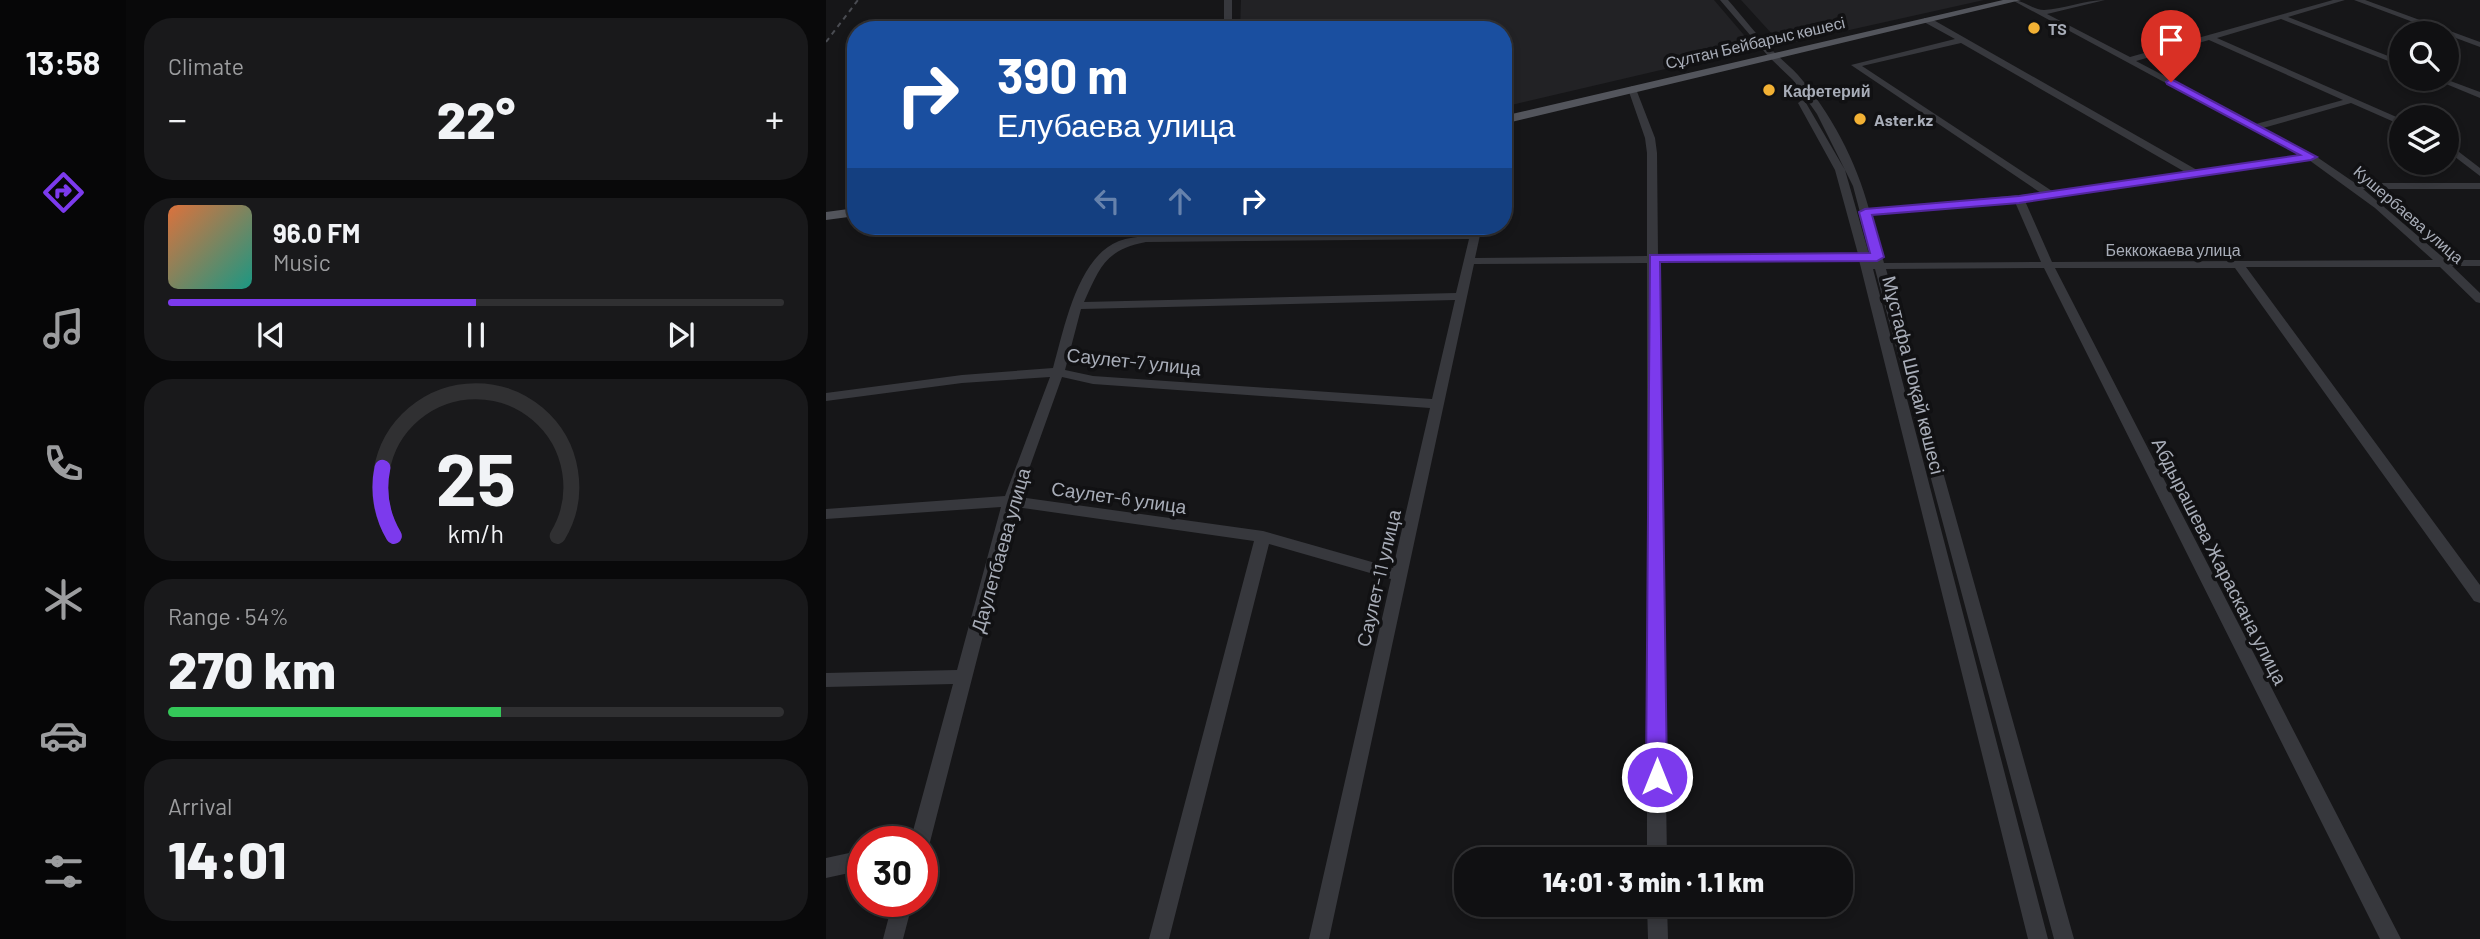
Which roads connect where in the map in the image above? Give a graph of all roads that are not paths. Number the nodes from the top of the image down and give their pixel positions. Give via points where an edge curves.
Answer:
1 (1228, 0) edge
2 (1724, 0) edge
3 (2016, 0) edge
4 (2101, 0) edge
5 (2341, 0) edge
6 (2358, 0) edge
7 (2039, 13) junction
8 (2281, 17) junction
9 (1927, 20) junction
10 (1228, 21) edge
11 (2209, 37) junction
12 (1961, 40) junction
13 (2480, 45) edge
14 (1772, 55) junction
15 (2389, 59) edge
16 (2129, 60) junction
17 (2459, 87) edge
18 (1632, 89) junction
19 (2480, 95) edge
20 (2353, 100) junction
21 (2389, 116) edge
22 (1512, 118) edge
23 (2255, 127) junction
24 (2459, 156) edge
25 (2311, 157) junction
26 (2194, 173) junction
27 (2480, 173) edge
28 (2356, 186) junction
29 (2480, 186) edge
30 (2051, 195) junction
31 (2019, 199) junction
32 (1865, 212) junction
33 (847, 213) edge
34 (826, 216) edge
35 (1311, 235) edge
36 (1475, 235) edge
37 (1654, 258) junction
38 (1471, 261) junction
39 (1872, 262) junction
40 (2444, 263) junction
41 (2480, 263) edge
42 (2238, 264) junction
43 (2048, 265) junction
44 (1461, 296) junction
45 (2480, 300) edge
46 (1076, 306) junction
47 (1058, 372) junction
48 (826, 397) edge
49 (1439, 404) junction
50 (1010, 501) junction
51 (826, 514) edge
52 (1263, 537) junction
53 (1401, 576) junction
54 (2480, 597) edge
55 (965, 677) junction
56 (826, 680) edge
57 (924, 826) edge
58 (1657, 847) edge
59 (847, 863) edge
60 (826, 868) edge
61 (899, 917) edge
62 (1657, 917) edge
63 (893, 939) edge
64 (1159, 939) edge
65 (1319, 939) edge
66 (1658, 939) edge
67 (2038, 939) edge
68 (2064, 939) edge
69 (2391, 939) edge

1 - 10 street
2 - 14 street
3 - 7 street, Кушербаева улица
3 - 9 main road, Сұлтан Бейбарыс көшесі
4 - 7 street
5 - 8 street
6 - 13 street
7 - 16 street, Кушербаева улица
8 - 11 street
8 - 15 street
9 - 12 street
9 - 14 main road, Сұлтан Бейбарыс көшесі
11 - 16 street
11 - 20 street
12 - 26 street
12 - 30 street via 1855,65
14 - 18 main road, Сұлтан Бейбарыс көшесі
14 - 32 street, Мұстафа Шоқай көшесі via 1815,104 1852,169
14 - 39 street, Мұстафа Шоқай көшесі via 1840,170
16 - 23 street, Кушербаева улица
17 - 19 street
18 - 22 main road, Сұлтан Бейбарыс көшесі
18 - 37 street via 1652,153
20 - 21 street
20 - 23 street
23 - 25 street, Кушербаева улица
24 - 27 street
25 - 26 street
25 - 28 street, Кушербаева улица
26 - 30 street
28 - 29 street
28 - 40 street, Кушербаева улица
30 - 31 street
31 - 32 street
31 - 43 street, Абдырашева Жараскана улица
32 - 39 street, Мұстафа Шоқай көшесі
33 - 34 main road
35 - 46 street, Даулетбаева улица via 1146,239 1121,244 1096,264
36 - 38 street, Саулет-11 улица
37 - 38 street, Беккожаева улица
37 - 39 street, Беккожаева улица
37 - 58 street
38 - 44 street, Саулет-11 улица
39 - 43 street, Беккожаева улица
39 - 67 street, Мұстафа Шоқай көшесі
39 - 68 street, Мұстафа Шоқай көшесі
40 - 41 street, Беккожаева улица
40 - 42 street, Беккожаева улица
40 - 45 street, Кушербаева улица
42 - 43 street, Беккожаева улица
42 - 54 street
43 - 69 street, Абдырашева Жараскана улица
44 - 46 street
44 - 49 street, Саулет-11 улица
46 - 47 street, Даулетбаева улица
47 - 48 street, Саулет-7 улица
47 - 49 street, Саулет-7 улица via 1093,380
47 - 50 street, Даулетбаева улица
49 - 53 street, Саулет-11 улица
50 - 51 street, Саулет-6 улица
50 - 52 street, Саулет-6 улица
50 - 55 street, Даулетбаева улица
52 - 53 street, Саулет-6 улица
52 - 64 street
53 - 65 street, Саулет-11 улица
55 - 56 street
55 - 57 street, Даулетбаева улица
59 - 60 street
61 - 63 street
62 - 66 street

